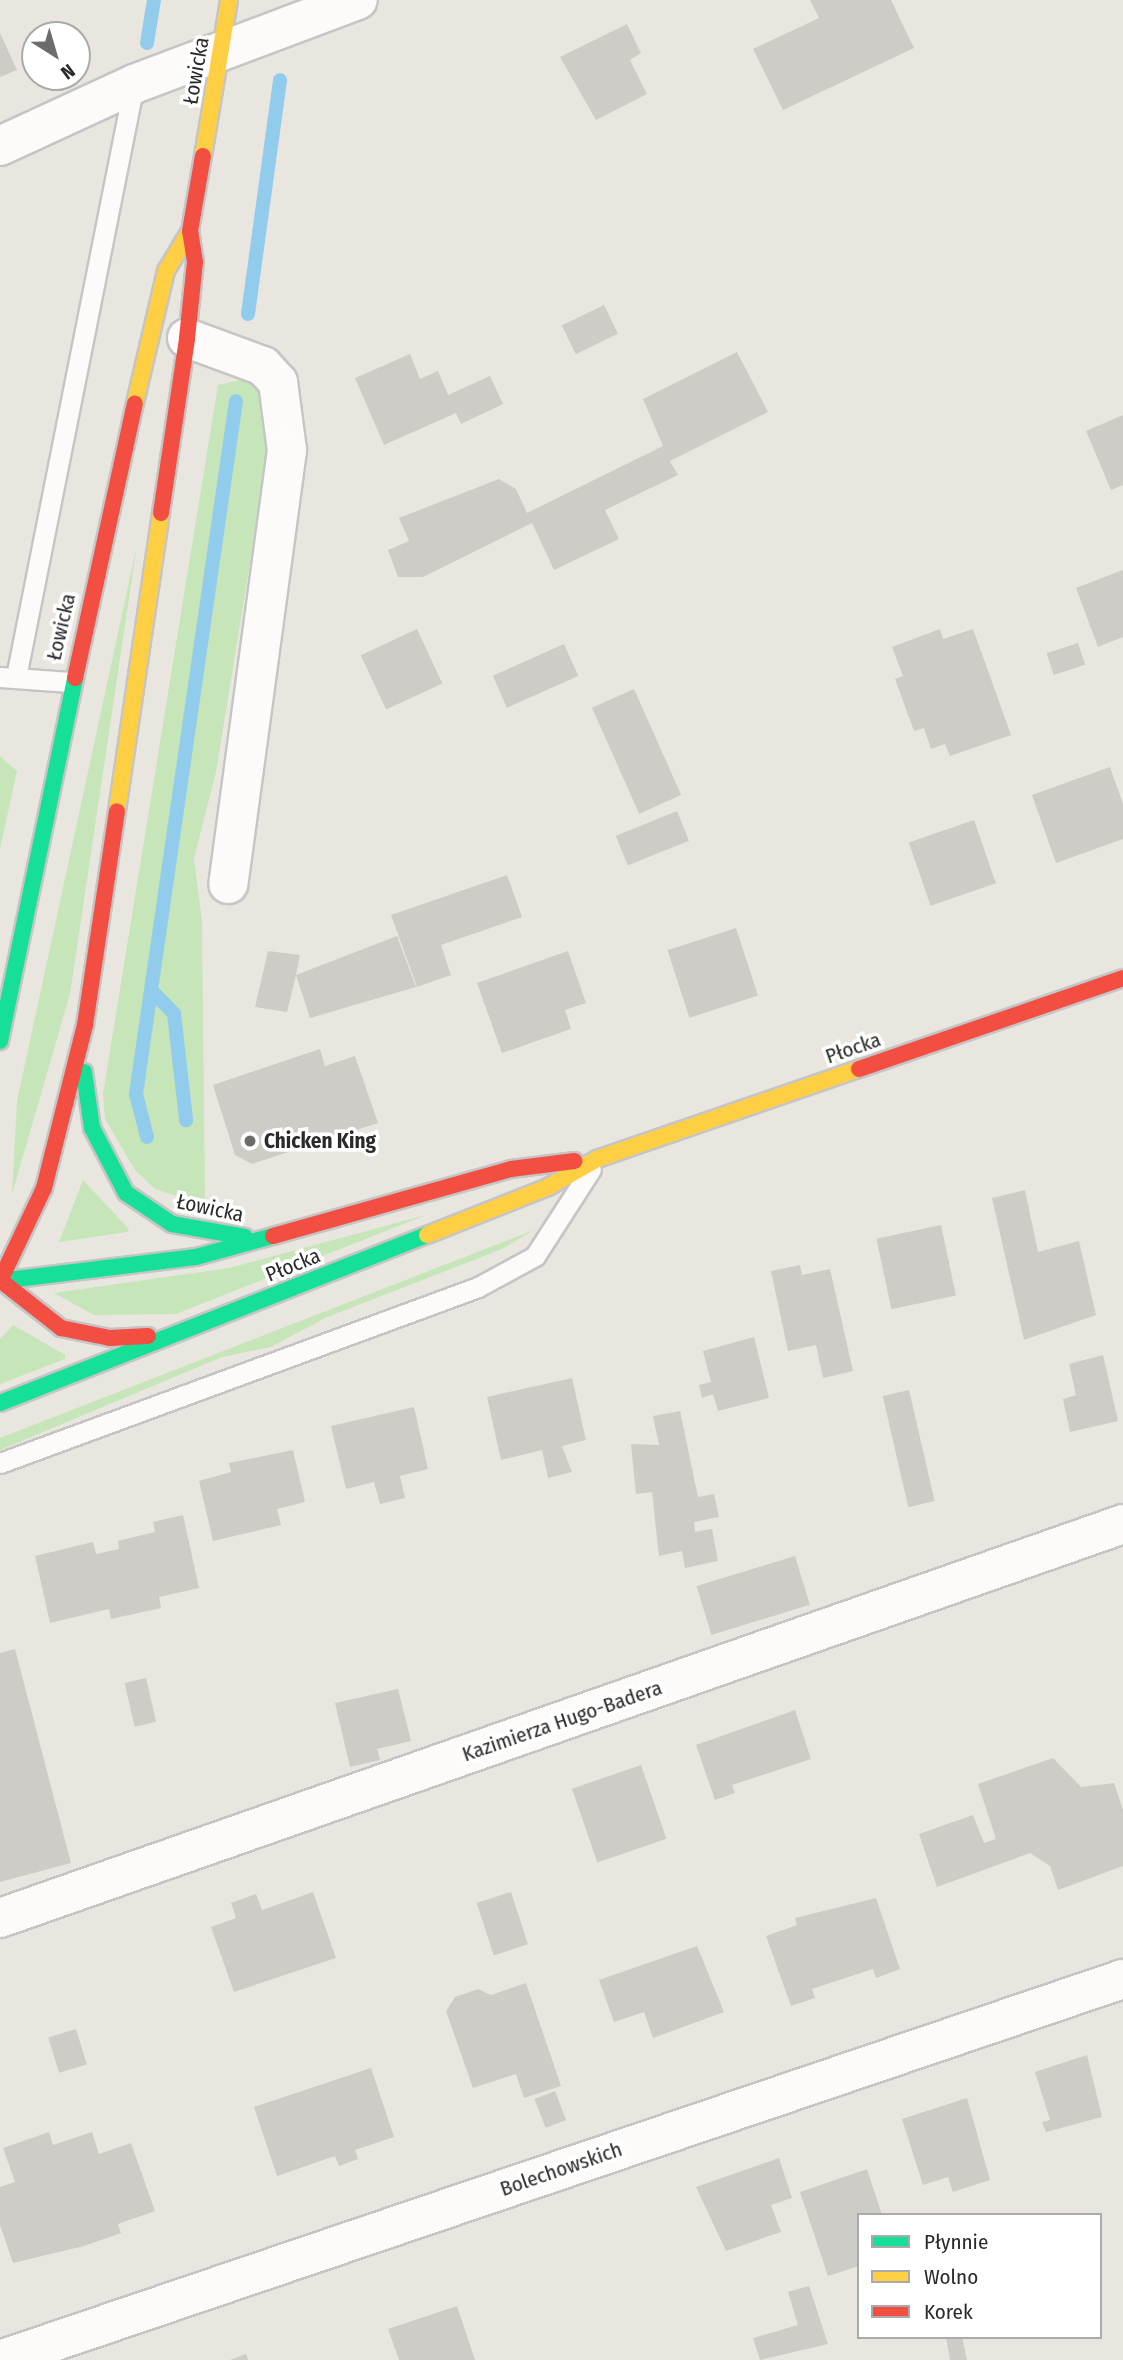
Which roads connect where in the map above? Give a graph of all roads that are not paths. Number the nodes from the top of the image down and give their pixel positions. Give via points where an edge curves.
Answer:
1 (229, 0) edge
2 (358, 0) edge
3 (220, 55) junction
4 (134, 84) junction
5 (0, 146) edge
6 (190, 231) junction
7 (187, 338) junction
8 (8, 677) edge
9 (70, 682) junction
10 (228, 884) dead end
11 (1123, 978) edge
12 (85, 1025) junction
13 (0, 1041) edge
14 (597, 1159) junction
15 (261, 1238) junction
16 (0, 1280) edge
17 (188, 1330) junction
18 (0, 1404) edge
19 (0, 1463) edge
20 (1123, 1524) edge
21 (0, 1918) edge
22 (1123, 1979) edge
23 (0, 2360) edge

1 - 3 street, Łowicka
2 - 3 street
3 - 4 street
3 - 6 street, Łowicka
4 - 5 street
4 - 8 lane
6 - 7 street, Łowicka via 195,262
6 - 9 street, Łowicka via 166,271
7 - 10 street via 263,366 278,382 286,428
7 - 12 street, Łowicka
8 - 9 lane
9 - 13 street, Łowicka
11 - 14 street, Płocka
12 - 15 street, Łowicka via 88,1109 106,1164 126,1193 172,1224
12 - 16 street, Łowicka via 59,1143
14 - 15 street, Płocka via 511,1169
14 - 17 street, Płocka via 548,1187
14 - 19 lane via 535,1255 478,1287
15 - 16 street, Płocka via 196,1257
16 - 17 street via 46,1320 83,1335 133,1338
17 - 18 street, Płocka
20 - 21 street, Kazimierza Hugo-Badera
22 - 23 street, Bolechowskich

